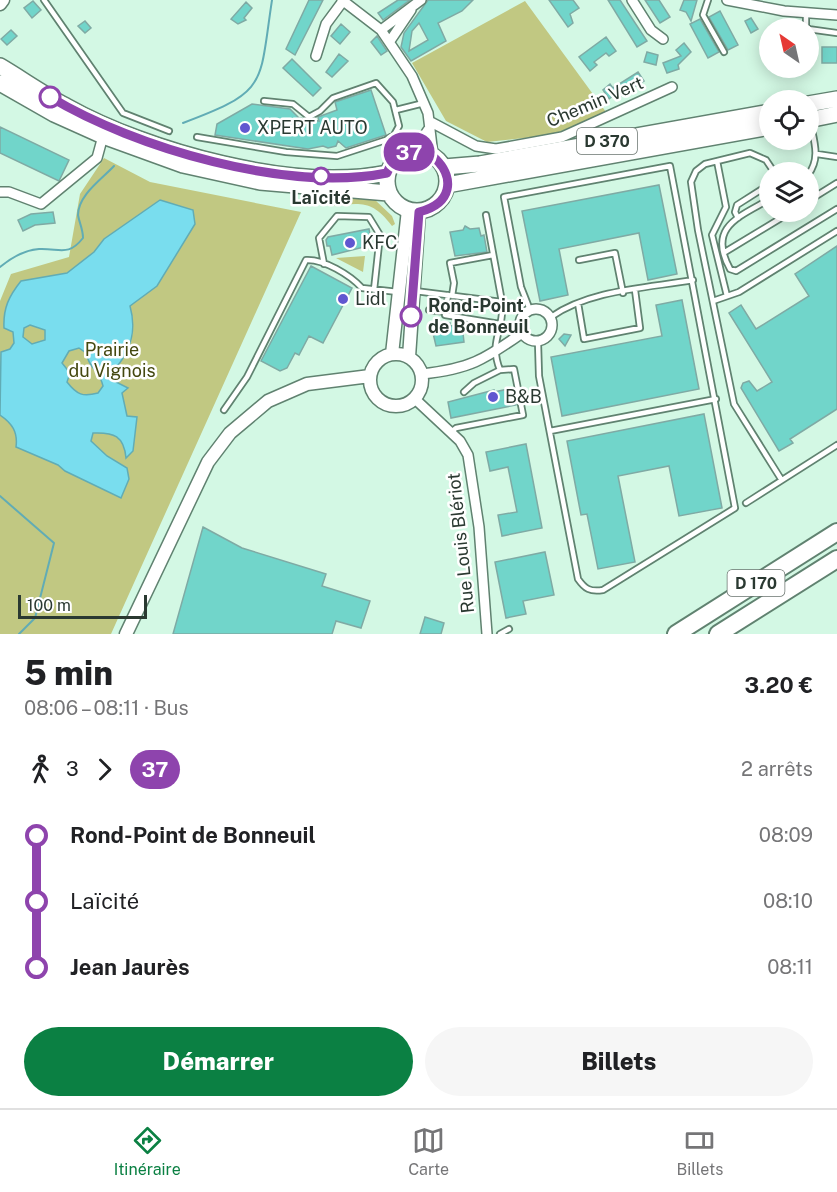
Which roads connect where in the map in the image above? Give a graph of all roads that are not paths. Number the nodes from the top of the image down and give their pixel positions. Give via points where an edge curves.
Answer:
1 (3, 0) edge
2 (44, 0) edge
3 (343, 0) edge
4 (421, 0) edge
5 (632, 0) edge
6 (708, 0) edge
7 (726, 0) edge
8 (788, 0) edge
9 (0, 4) edge
10 (411, 10) junction
11 (784, 10) junction
12 (806, 12) junction
13 (837, 15) edge
14 (806, 18) edge
15 (381, 30) junction
16 (819, 31) edge
17 (837, 33) edge
18 (663, 39) dead end
19 (390, 41) junction
20 (724, 52) dead end
21 (316, 56) dead end
22 (0, 66) edge
23 (0, 83) edge
24 (672, 87) dead end
25 (837, 99) edge
26 (264, 101) dead end
27 (424, 103) junction
28 (819, 109) edge
29 (396, 110) junction
30 (759, 114) edge
31 (819, 114) edge
32 (837, 114) edge
33 (429, 126) junction
34 (759, 129) edge
35 (169, 131) dead end
36 (104, 136) junction
37 (197, 137) dead end
38 (816, 150) edge
39 (414, 151) junction
40 (817, 154) junction
41 (433, 155) junction
42 (837, 157) edge
43 (717, 161) junction
44 (767, 162) edge
45 (815, 162) edge
46 (444, 167) junction
47 (387, 173) junction
48 (837, 183) edge
49 (447, 185) junction
50 (759, 191) edge
51 (0, 192) edge
52 (388, 193) junction
53 (819, 194) edge
54 (759, 206) edge
55 (837, 208) edge
56 (413, 211) junction
57 (486, 215) dead end
58 (738, 218) junction
59 (774, 222) edge
60 (837, 231) edge
61 (725, 252) junction
62 (493, 255) junction
63 (579, 260) dead end
64 (324, 264) junction
65 (693, 280) junction
66 (374, 290) junction
67 (635, 290) junction
68 (406, 291) junction
69 (623, 292) junction
70 (450, 295) junction
71 (726, 296) junction
72 (713, 301) junction
73 (502, 302) junction
74 (578, 303) junction
75 (429, 310) dead end
76 (530, 310) junction
77 (446, 312) junction
78 (550, 317) junction
79 (500, 324) junction
80 (522, 333) junction
81 (538, 342) junction
82 (493, 353) junction
83 (392, 354) junction
84 (409, 357) junction
85 (500, 370) junction
86 (422, 374) junction
87 (370, 375) junction
88 (464, 392) dead end
89 (415, 399) junction
90 (716, 399) junction
91 (224, 411) dead end
92 (550, 431) junction
93 (451, 432) junction
94 (837, 445) edge
95 (781, 479) junction
96 (746, 503) dead end
97 (837, 532) edge
98 (837, 559) edge
99 (509, 629) dead end
100 (126, 634) edge
101 (487, 634) edge
102 (500, 634) edge
103 (676, 634) edge
104 (717, 634) edge

1 - 9 street
2 - 35 lane via 123,113
3 - 15 street
3 - 21 street via 322,32
4 - 10 street
5 - 18 street via 651,30
6 - 20 lane via 703,15
7 - 11 street
8 - 11 street
10 - 15 street
10 - 19 street
11 - 12 street
12 - 13 street
12 - 14 lane
15 - 19 street
16 - 17 lane
19 - 27 street
22 - 47 main road via 92,119 179,152 285,173 349,178
23 - 36 main road via 54,114
24 - 33 street, Chemin Vert via 562,137 496,149 476,146
25 - 28 main road
26 - 29 lane via 293,104 309,117 333,98 376,83
27 - 29 lane
27 - 33 street
29 - 37 lane via 400,121 394,135 338,156
30 - 46 main road, D 370 via 480,164
31 - 32 main road
33 - 39 street
33 - 41 street
34 - 49 main road, D 370
36 - 51 street via 97,158 41,204
36 - 52 main road via 151,155 221,175
38 - 40 lane
39 - 41 main road
39 - 47 main road via 396,159
40 - 42 lane
40 - 45 lane
41 - 46 main road
43 - 44 lane via 750,153
43 - 71 lane via 726,207 711,235
43 - 72 lane via 702,166 691,182
46 - 49 main road
47 - 52 main road
48 - 53 lane
49 - 56 main road via 438,204
50 - 58 lane via 737,205
52 - 56 main road
54 - 58 lane
55 - 61 lane via 736,271 728,267
56 - 68 street
57 - 62 lane
58 - 61 lane via 722,235
59 - 61 lane
60 - 71 lane via 739,292
62 - 70 lane via 450,263 454,283
62 - 73 lane
63 - 69 lane via 615,252
64 - 66 lane via 354,279 362,288
64 - 66 lane via 320,238 337,216 369,217 380,235
64 - 91 lane via 306,260 301,265 247,377
65 - 67 lane
65 - 76 lane via 670,166 504,197 521,287
65 - 90 lane
66 - 68 lane
67 - 69 lane
67 - 74 lane via 640,328 584,339
68 - 70 lane
68 - 83 street
68 - 84 street
69 - 74 lane
70 - 73 lane
70 - 77 lane
71 - 72 lane
72 - 95 lane via 734,404
73 - 79 lane
74 - 78 lane
75 - 77 lane
76 - 78 street via 544,311
76 - 80 street via 521,320
77 - 79 lane via 445,315
78 - 81 street via 550,335
79 - 82 lane
80 - 81 street
80 - 82 street
81 - 92 lane via 539,376
82 - 85 lane
82 - 86 street via 458,370
83 - 84 street
83 - 87 street via 380,360
84 - 86 street
85 - 88 lane
85 - 93 lane via 514,369 523,415
86 - 89 street
87 - 89 street via 373,393 385,405 401,406
87 - 100 street via 307,384 268,401 230,433 208,462
89 - 93 street, Rue Louis Blériot
90 - 92 lane
90 - 92 lane via 735,507 603,590 593,592 578,579
93 - 101 street, Rue Louis Blériot via 468,455 479,527
94 - 95 lane
95 - 96 lane
97 - 103 highway, D 170
98 - 104 highway, D 170
99 - 102 lane

